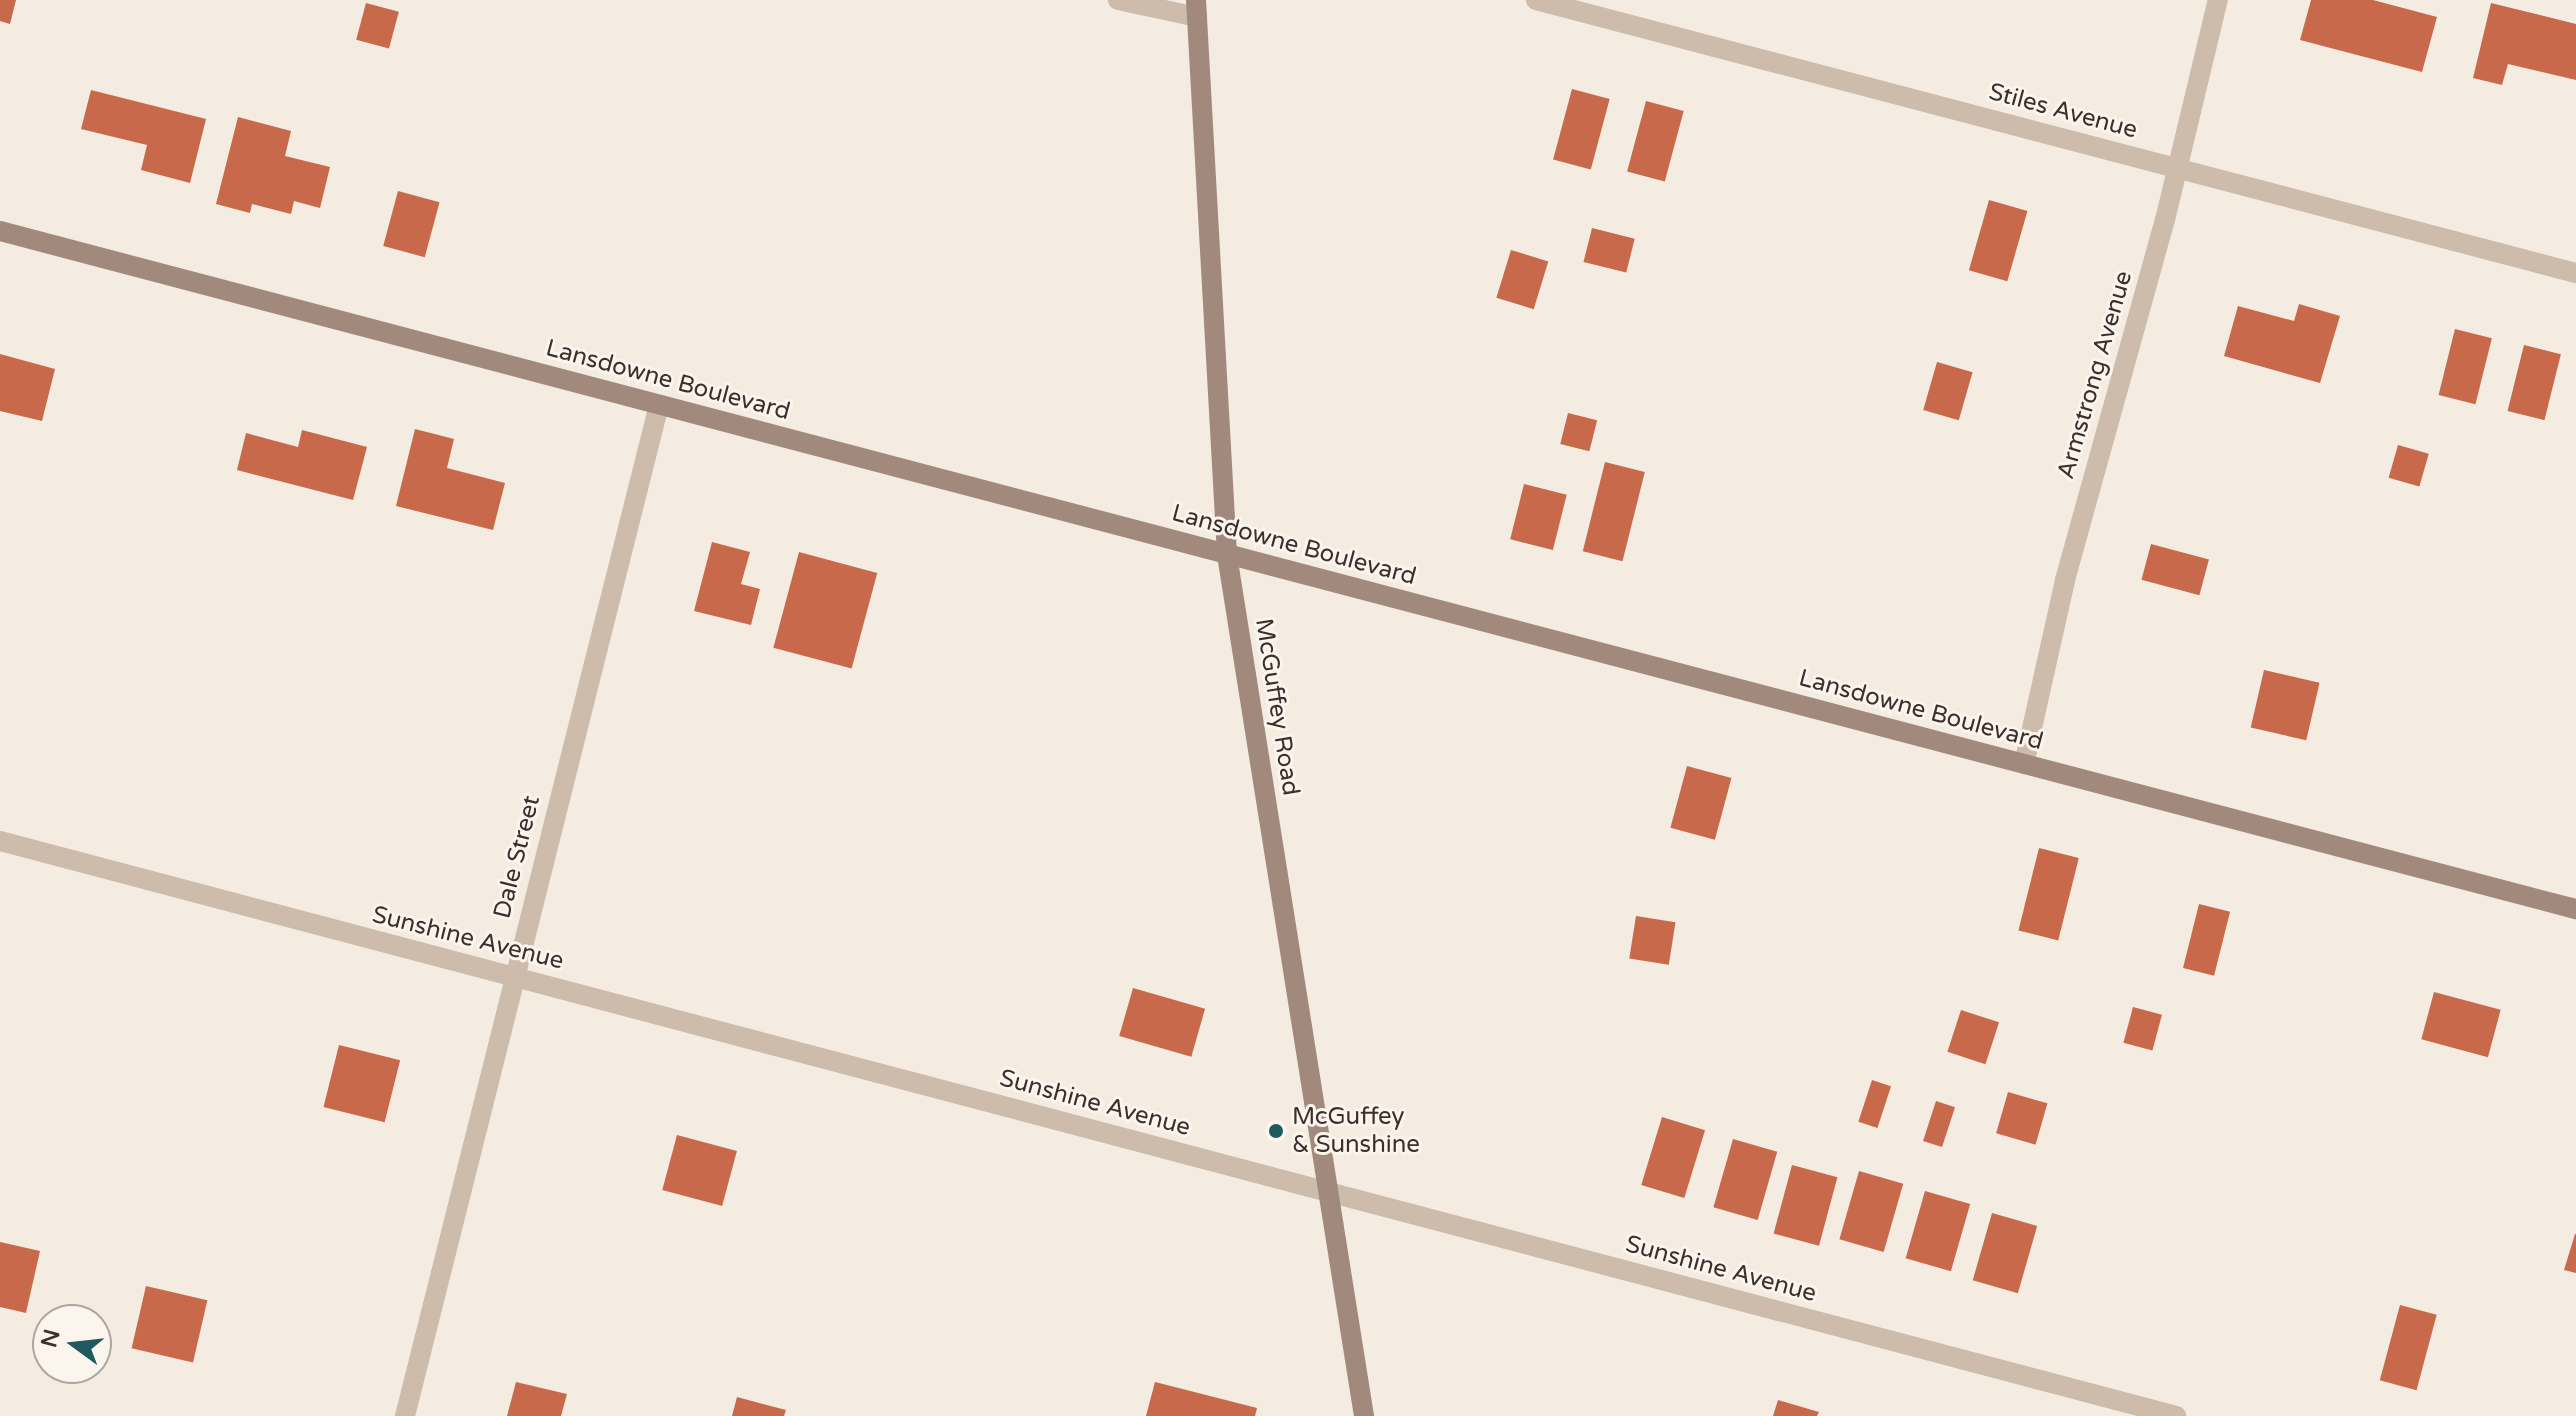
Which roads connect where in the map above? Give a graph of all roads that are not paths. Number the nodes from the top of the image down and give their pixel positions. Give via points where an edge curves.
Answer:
1 (1118, 0) edge
2 (1536, 0) edge
3 (2218, 0) edge
4 (1197, 9) edge
5 (2176, 168) junction
6 (0, 231) edge
7 (2576, 273) edge
8 (659, 405) junction
9 (1227, 555) junction
10 (2024, 764) junction
11 (0, 841) edge
12 (2576, 909) edge
13 (514, 976) junction
14 (1328, 1192) junction
15 (405, 1416) edge
16 (1364, 1416) edge
17 (2176, 1416) edge

1 - 4 street
2 - 5 street, Stiles Avenue
3 - 5 street, Armstrong Avenue
4 - 9 street, McGuffey Road
5 - 7 street, Stiles Avenue
5 - 10 street, Armstrong Avenue via 2065,580
6 - 8 street, Lansdowne Boulevard
8 - 9 street, Lansdowne Boulevard
8 - 13 street, Dale Street
9 - 10 street, Lansdowne Boulevard
9 - 14 street, McGuffey Road
10 - 12 street, Lansdowne Boulevard
11 - 13 street, Sunshine Avenue
13 - 14 street, Sunshine Avenue
13 - 15 street, Dale Street
14 - 16 street, McGuffey Road
14 - 17 street, Sunshine Avenue

